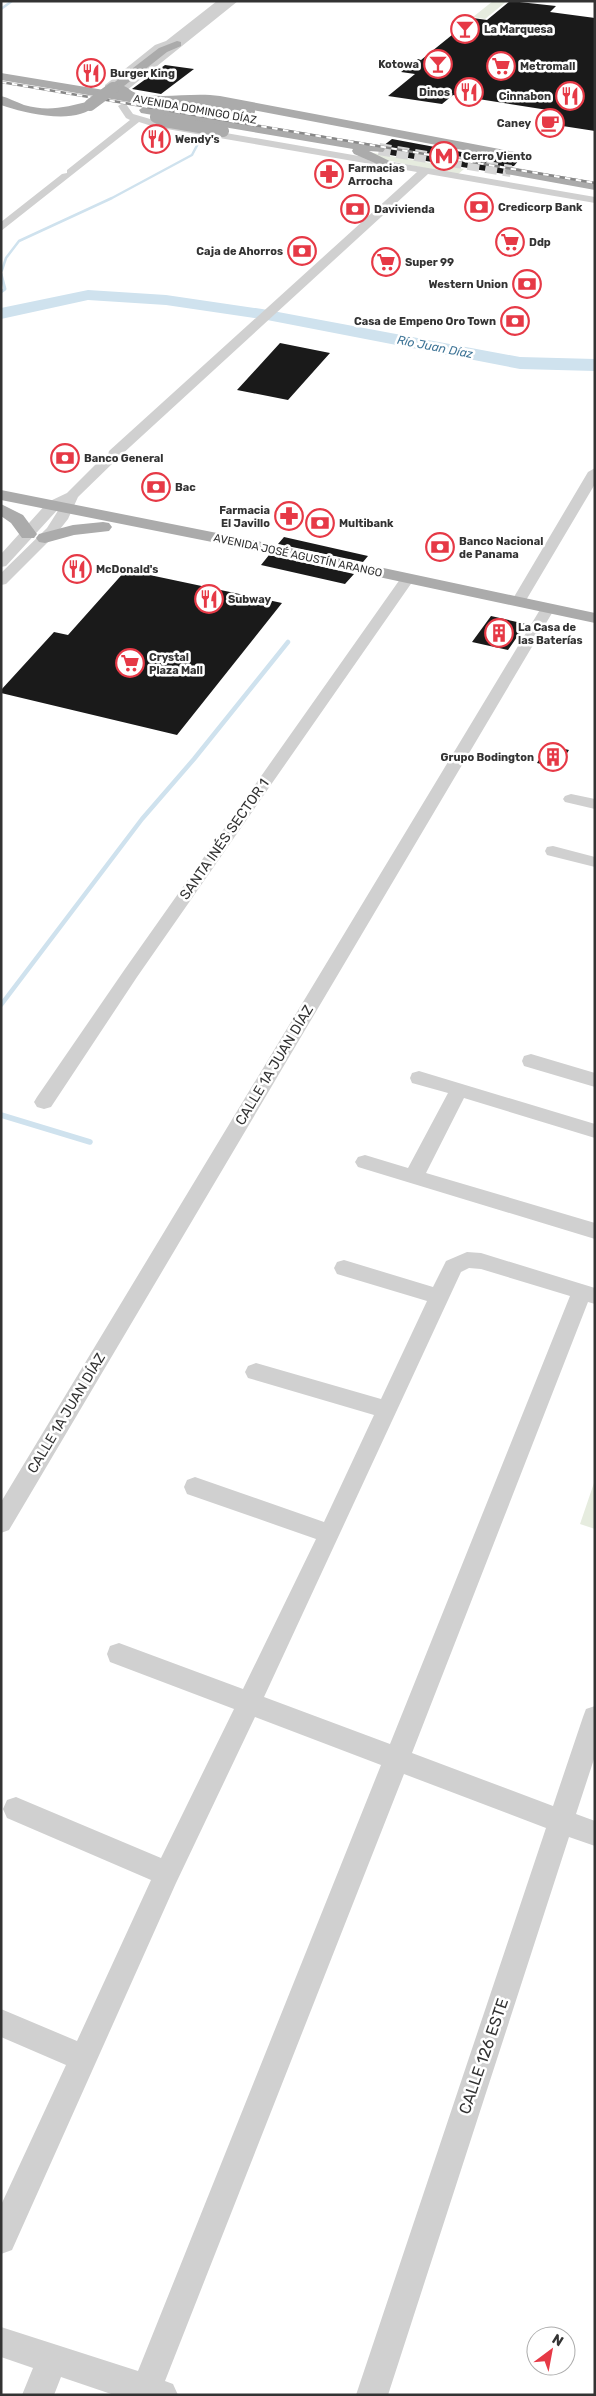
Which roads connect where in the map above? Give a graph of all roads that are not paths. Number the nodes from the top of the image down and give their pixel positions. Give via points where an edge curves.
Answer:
1 (223, 1) edge
2 (234, 1) edge
3 (170, 46) junction
4 (1, 76) edge
5 (1, 86) edge
6 (72, 88) junction
7 (88, 89) junction
8 (119, 93) junction
9 (38, 95) junction
10 (1, 100) edge
11 (24, 108) junction
12 (195, 118) junction
13 (136, 120) junction
14 (297, 135) junction
15 (384, 145) junction
16 (345, 148) junction
17 (471, 148) junction
18 (310, 150) junction
19 (516, 162) junction
20 (394, 166) junction
21 (425, 171) junction
22 (595, 176) edge
23 (595, 186) edge
24 (595, 200) edge
25 (1, 228) edge
26 (595, 472) edge
27 (1, 494) edge
28 (1, 509) edge
29 (59, 509) junction
30 (103, 527) junction
31 (36, 536) junction
32 (1, 563) edge
33 (1, 581) edge
34 (405, 582) junction
35 (518, 602) junction
36 (545, 611) junction
37 (595, 618) edge
38 (595, 626) edge
39 (571, 798) dead end
40 (595, 804) edge
41 (553, 851) dead end
42 (595, 862) edge
43 (531, 1061) dead end
44 (419, 1078) dead end
45 (595, 1080) edge
46 (459, 1090) junction
47 (44, 1102) dead end
48 (595, 1131) edge
49 (365, 1162) dead end
50 (414, 1176) junction
51 (595, 1231) edge
52 (344, 1268) dead end
53 (588, 1294) edge
54 (439, 1297) junction
55 (256, 1372) dead end
56 (387, 1410) junction
57 (195, 1487) dead end
58 (1, 1523) edge
59 (330, 1534) junction
60 (119, 1654) dead end
61 (249, 1705) junction
62 (595, 1717) edge
63 (398, 1759) junction
64 (16, 1809) dead end
65 (562, 1821) junction
66 (595, 1834) edge
67 (167, 1874) junction
68 (1, 2023) edge
69 (83, 2058) junction
70 (1, 2239) edge
71 (1, 2342) edge
72 (52, 2360) junction
73 (154, 2392) edge
74 (38, 2395) edge
75 (372, 2395) edge

1 - 3 street
2 - 3 street
3 - 8 main road
4 - 6 main road, AVENIDA DOMINGO DÍAZ
5 - 9 main road, AVENIDA DOMINGO DÍAZ
6 - 7 main road
6 - 15 main road, AVENIDA DOMINGO DÍAZ
7 - 8 main road
7 - 8 main road
8 - 9 main road, AVENIDA DOMINGO DÍAZ
8 - 11 main road, bridge via 77,110 58,112
8 - 12 main road, AVENIDA DOMINGO DÍAZ
8 - 13 street via 129,116
8 - 17 main road via 146,99 211,99
9 - 11 main road via 21,101
10 - 11 main road
12 - 13 main road via 144,116
12 - 14 main road, AVENIDA DOMINGO DÍAZ
13 - 18 street
13 - 25 street
14 - 15 main road, AVENIDA DOMINGO DÍAZ
14 - 16 main road
15 - 16 main road
16 - 17 main road, bridge via 164,121 156,117 156,111 172,103 202,102 398,139
16 - 18 main road via 353,153
16 - 20 main road
17 - 19 main road via 499,154
18 - 20 street
19 - 22 main road
19 - 23 main road
20 - 21 street
21 - 24 street
21 - 29 street via 112,456
26 - 35 street
27 - 29 main road, AVENIDA JOSÉ AGUSTÍN ARANGO
28 - 29 main road, AVENIDA JOSÉ AGUSTÍN ARANGO
28 - 31 main road
29 - 30 main road, AVENIDA JOSÉ AGUSTÍN ARANGO
29 - 31 street
29 - 34 main road, AVENIDA JOSÉ AGUSTÍN ARANGO via 184,530
30 - 31 main road
30 - 34 main road, AVENIDA JOSÉ AGUSTÍN ARANGO
31 - 32 street
31 - 33 street
34 - 35 main road, AVENIDA JOSÉ AGUSTÍN ARANGO
34 - 36 main road, AVENIDA JOSÉ AGUSTÍN ARANGO
34 - 47 street, SANTA INÉS SECTOR 1
35 - 36 main road, AVENIDA JOSÉ AGUSTÍN ARANGO
36 - 37 main road, AVENIDA JOSÉ AGUSTÍN ARANGO
36 - 38 main road, AVENIDA JOSÉ AGUSTÍN ARANGO
36 - 58 street, CALLE 1A JUAN DÍAZ
39 - 40 street
41 - 42 street
43 - 45 street
44 - 46 street
46 - 48 street
46 - 50 street
49 - 50 street
50 - 51 street
52 - 54 street
53 - 54 street via 481,1261 467,1260 453,1267
53 - 63 street
54 - 56 street
55 - 56 street
56 - 59 street
57 - 59 street
59 - 61 street
60 - 61 street
61 - 63 street
61 - 67 street
62 - 65 street, CALLE 126 ESTE
63 - 65 street
63 - 73 street
64 - 67 street
65 - 66 street
65 - 75 street, CALLE 126 ESTE
67 - 69 street
68 - 69 street
69 - 70 street
71 - 72 street
72 - 73 street
72 - 74 street

